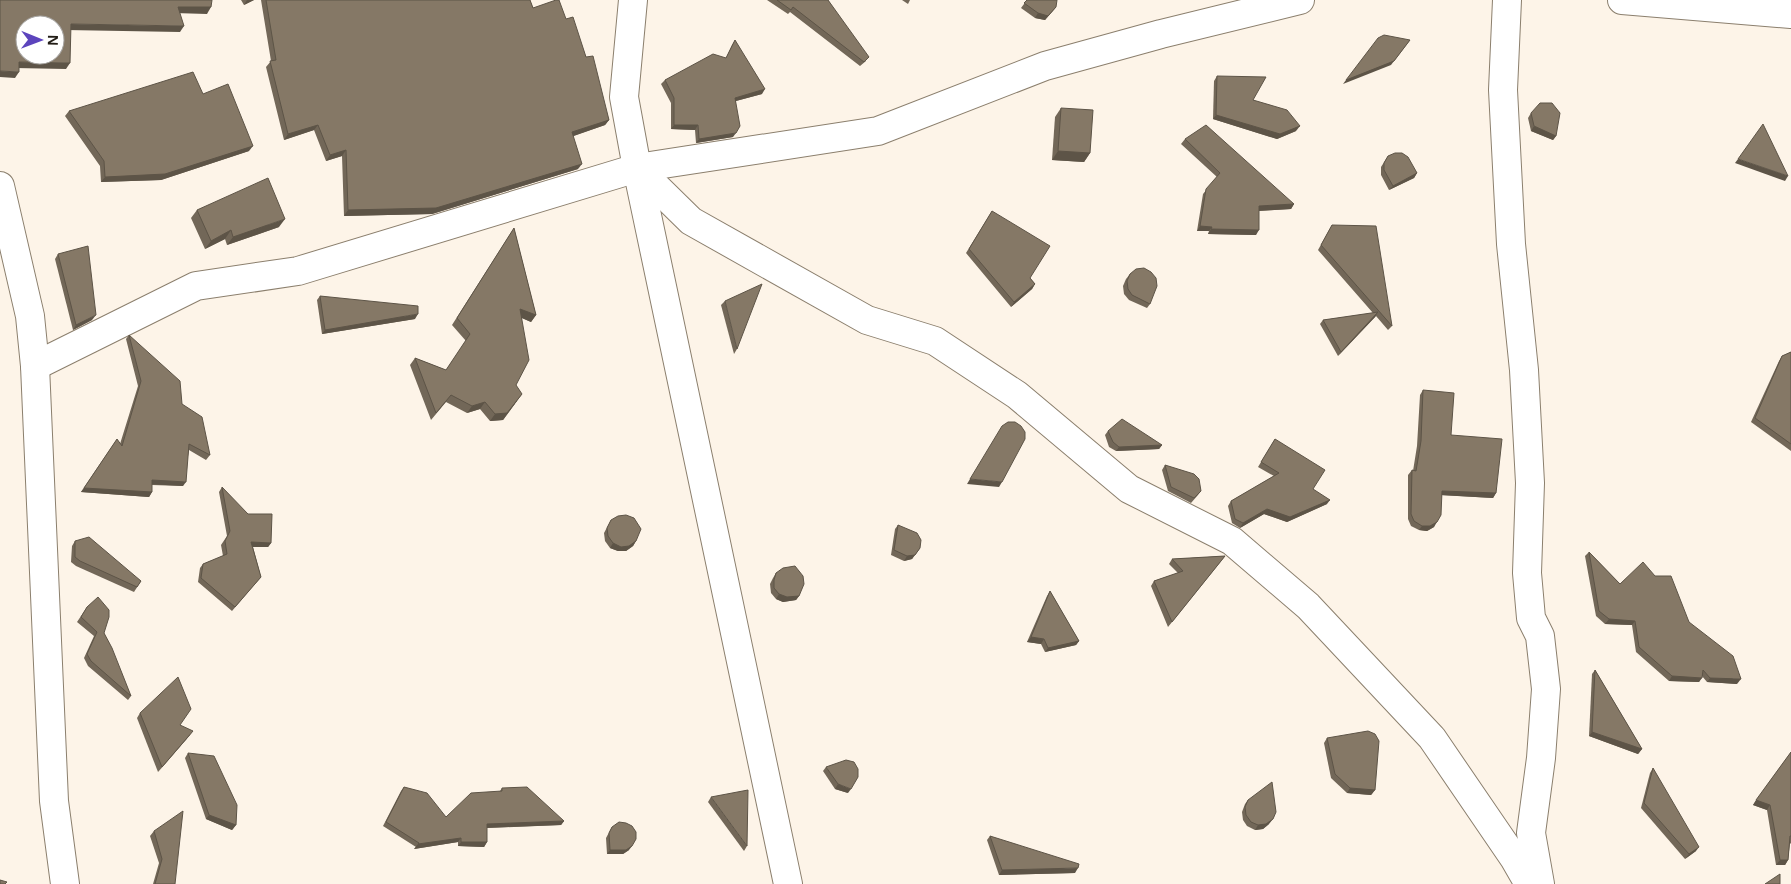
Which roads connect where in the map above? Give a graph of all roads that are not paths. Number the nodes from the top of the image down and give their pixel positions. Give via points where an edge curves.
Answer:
1 (633, 0) edge
2 (1300, 0) edge
3 (1508, 0) edge
4 (1622, 0) edge
5 (1791, 14) edge
6 (637, 168) junction
7 (0, 186) edge
8 (35, 366) junction
9 (65, 884) edge
10 (788, 884) edge
11 (1529, 884) edge
12 (1540, 884) edge

1 - 6 street via 624,97
2 - 6 street via 1045,66 878,131
3 - 12 street via 1503,90 1511,244 1524,370 1530,483 1527,572 1531,618 1540,636 1546,688 1531,833
4 - 5 street
6 - 8 street via 298,270 196,286
6 - 10 street
6 - 11 street via 691,221 867,320 935,341 1017,395 1129,489 1232,541 1308,606 1432,738
7 - 8 street via 30,316
8 - 9 street via 54,801

